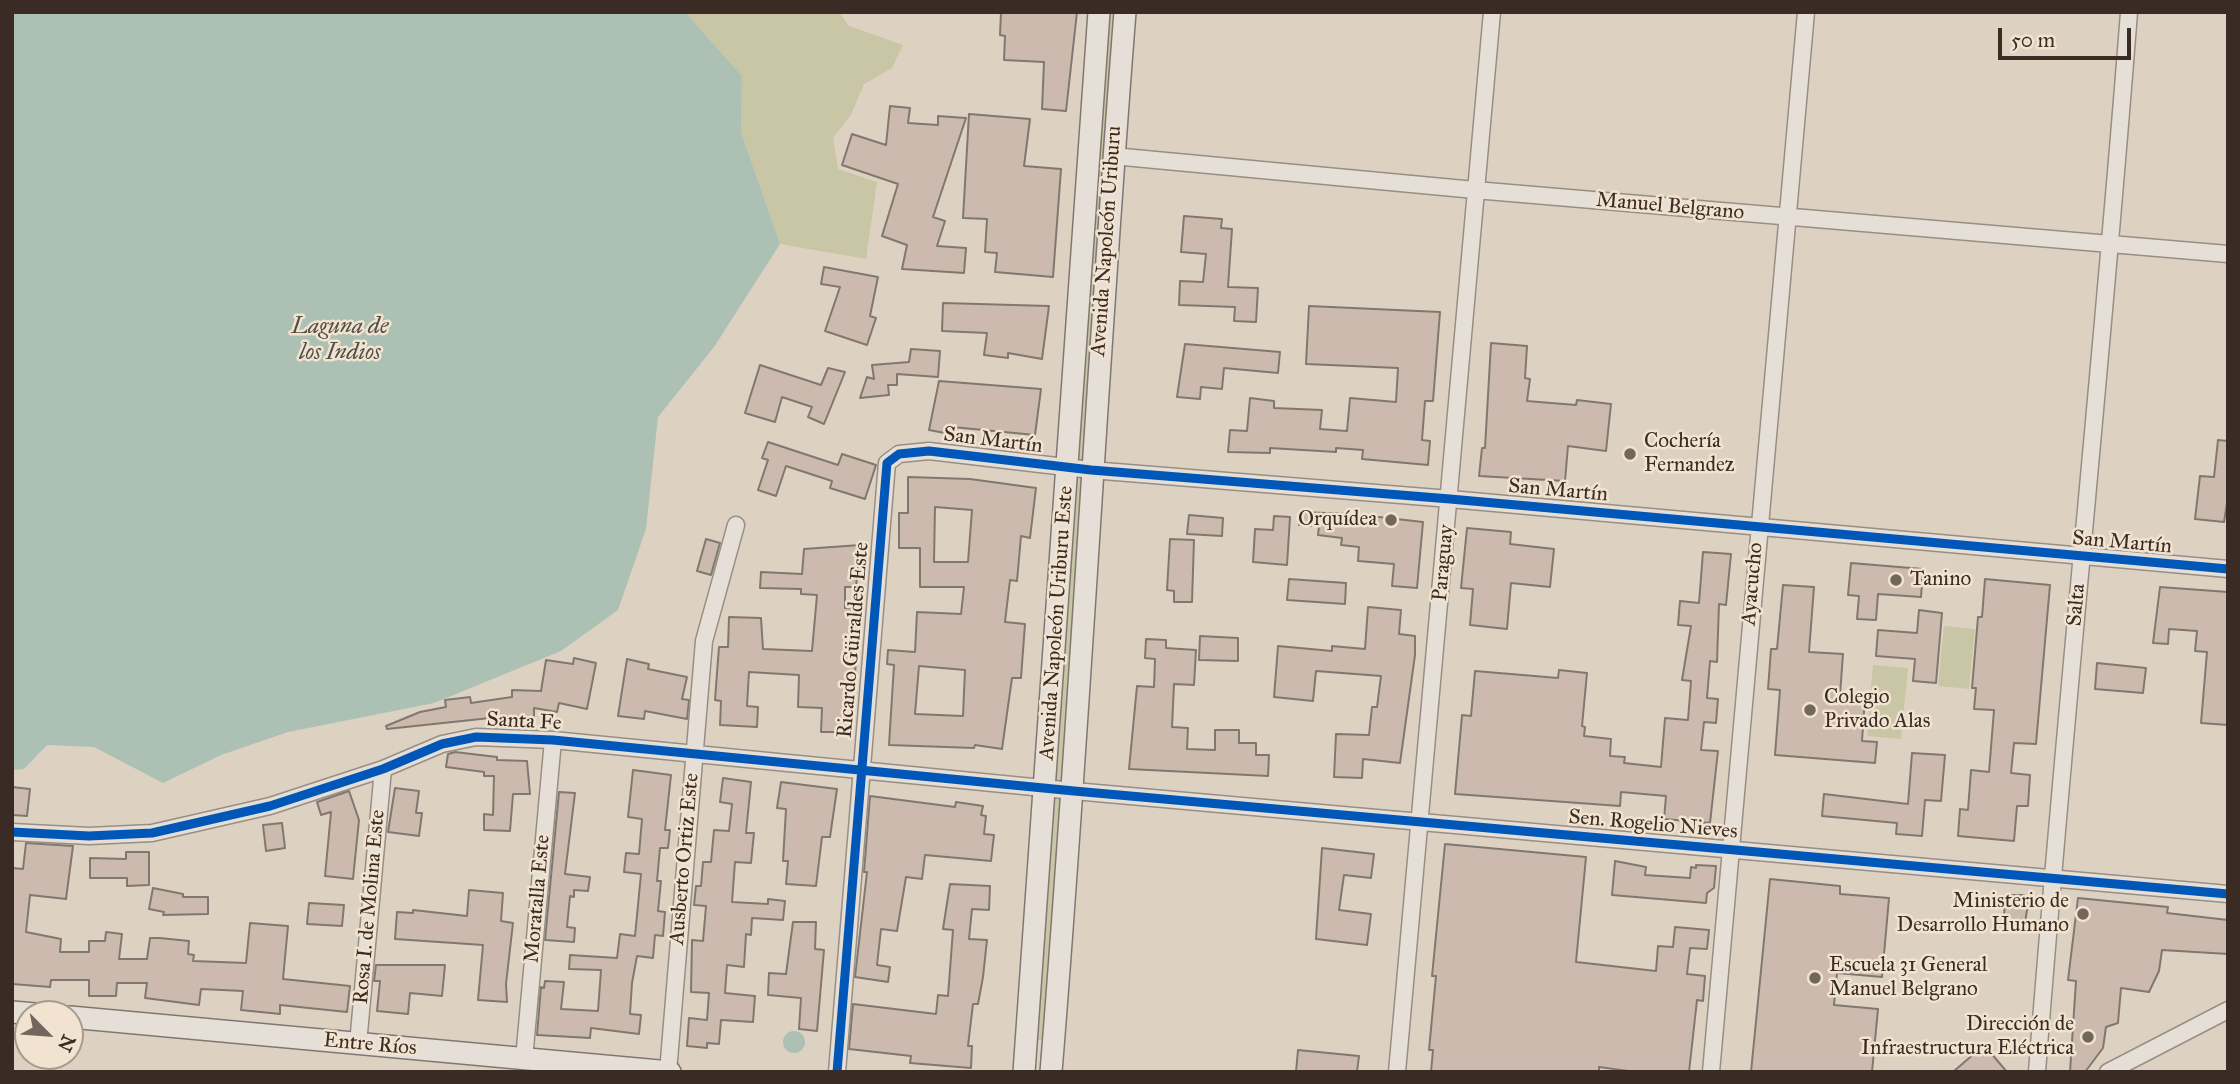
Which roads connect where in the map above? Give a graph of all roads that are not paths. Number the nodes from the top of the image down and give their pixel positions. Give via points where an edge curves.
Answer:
1 (1100, 12) edge
2 (1125, 12) edge
3 (1492, 12) edge
4 (1806, 12) edge
5 (2129, 12) edge
6 (1113, 156) junction
7 (1475, 190) junction
8 (1789, 217) junction
9 (2112, 243) junction
10 (2228, 254) edge
11 (887, 463) joint
12 (1067, 467) junction
13 (1091, 470) junction
14 (1450, 499) junction
15 (736, 524) dead end
16 (1758, 527) junction
17 (2081, 557) junction
18 (2228, 569) edge
19 (553, 740) junction
20 (694, 754) junction
21 (383, 769) junction
22 (861, 771) junction
23 (1046, 789) junction
24 (1074, 791) junction
25 (1420, 822) junction
26 (12, 832) edge
27 (1731, 849) junction
28 (2052, 879) junction
29 (2228, 894) edge
30 (2228, 1010) edge
31 (84, 1018) edge
32 (358, 1044) junction
33 (524, 1059) junction
34 (669, 1072) edge
35 (837, 1072) edge
36 (1024, 1072) edge
37 (1051, 1072) edge
38 (1397, 1072) edge
39 (1711, 1072) edge
40 (2037, 1072) edge
41 (2108, 1072) edge

1 - 12 main road, Avenida Napoleón Uriburu
2 - 6 main road, Avenida Napoleón Uriburu
3 - 7 street, Paraguay
4 - 8 street, Ayacucho
5 - 9 street, Salta
6 - 7 street, Manuel Belgrano
6 - 13 main road, Avenida Napoleón Uriburu
7 - 8 street, Manuel Belgrano
7 - 14 street, Paraguay
8 - 9 street, Manuel Belgrano
8 - 16 street, Ayacucho
9 - 10 street, Manuel Belgrano
9 - 17 street, Salta
11 - 12 street, San Martín via 899,454 929,451
11 - 22 street, Ricardo Güiraldes Este
12 - 13 street, San Martín
12 - 23 main road, Avenida Napoleón Uriburu Este
13 - 14 street, San Martín
13 - 24 main road, Avenida Napoleón Uriburu Este
14 - 16 street, San Martín
14 - 25 street, Paraguay
15 - 20 street, Ausberto Ortiz Este via 704,641
16 - 17 street, San Martín
16 - 27 street, Ayacucho
17 - 18 street, San Martín
17 - 28 street, Salta
19 - 20 street, Santa Fe
19 - 21 street, Santa Fe via 476,737 442,744
19 - 33 street, Moratalla Este
20 - 22 street, Santa Fe
20 - 34 street, Ausberto Ortiz Este
21 - 26 street, Santa Fe via 270,806 152,834
21 - 32 street, Rosa I. de Molina Este
22 - 23 street, Santa Fe
22 - 35 street, Ricardo Güiraldes Este
23 - 24 street, Santa Fe
23 - 36 main road, Avenida Napoleón Uriburu Este
24 - 25 street, Sen. Rogelio Nieves
24 - 37 main road, Avenida Napoleón Uriburu Este
25 - 27 street, Sen. Rogelio Nieves
25 - 38 street, Paraguay
27 - 28 street, Sen. Rogelio Nieves
27 - 39 street, Ayacucho
28 - 29 street, Sen. Rogelio Nieves
28 - 40 street, Salta
30 - 41 street
31 - 32 main road, Entre Ríos
32 - 33 main road, Entre Ríos
33 - 34 main road, Entre Ríos

